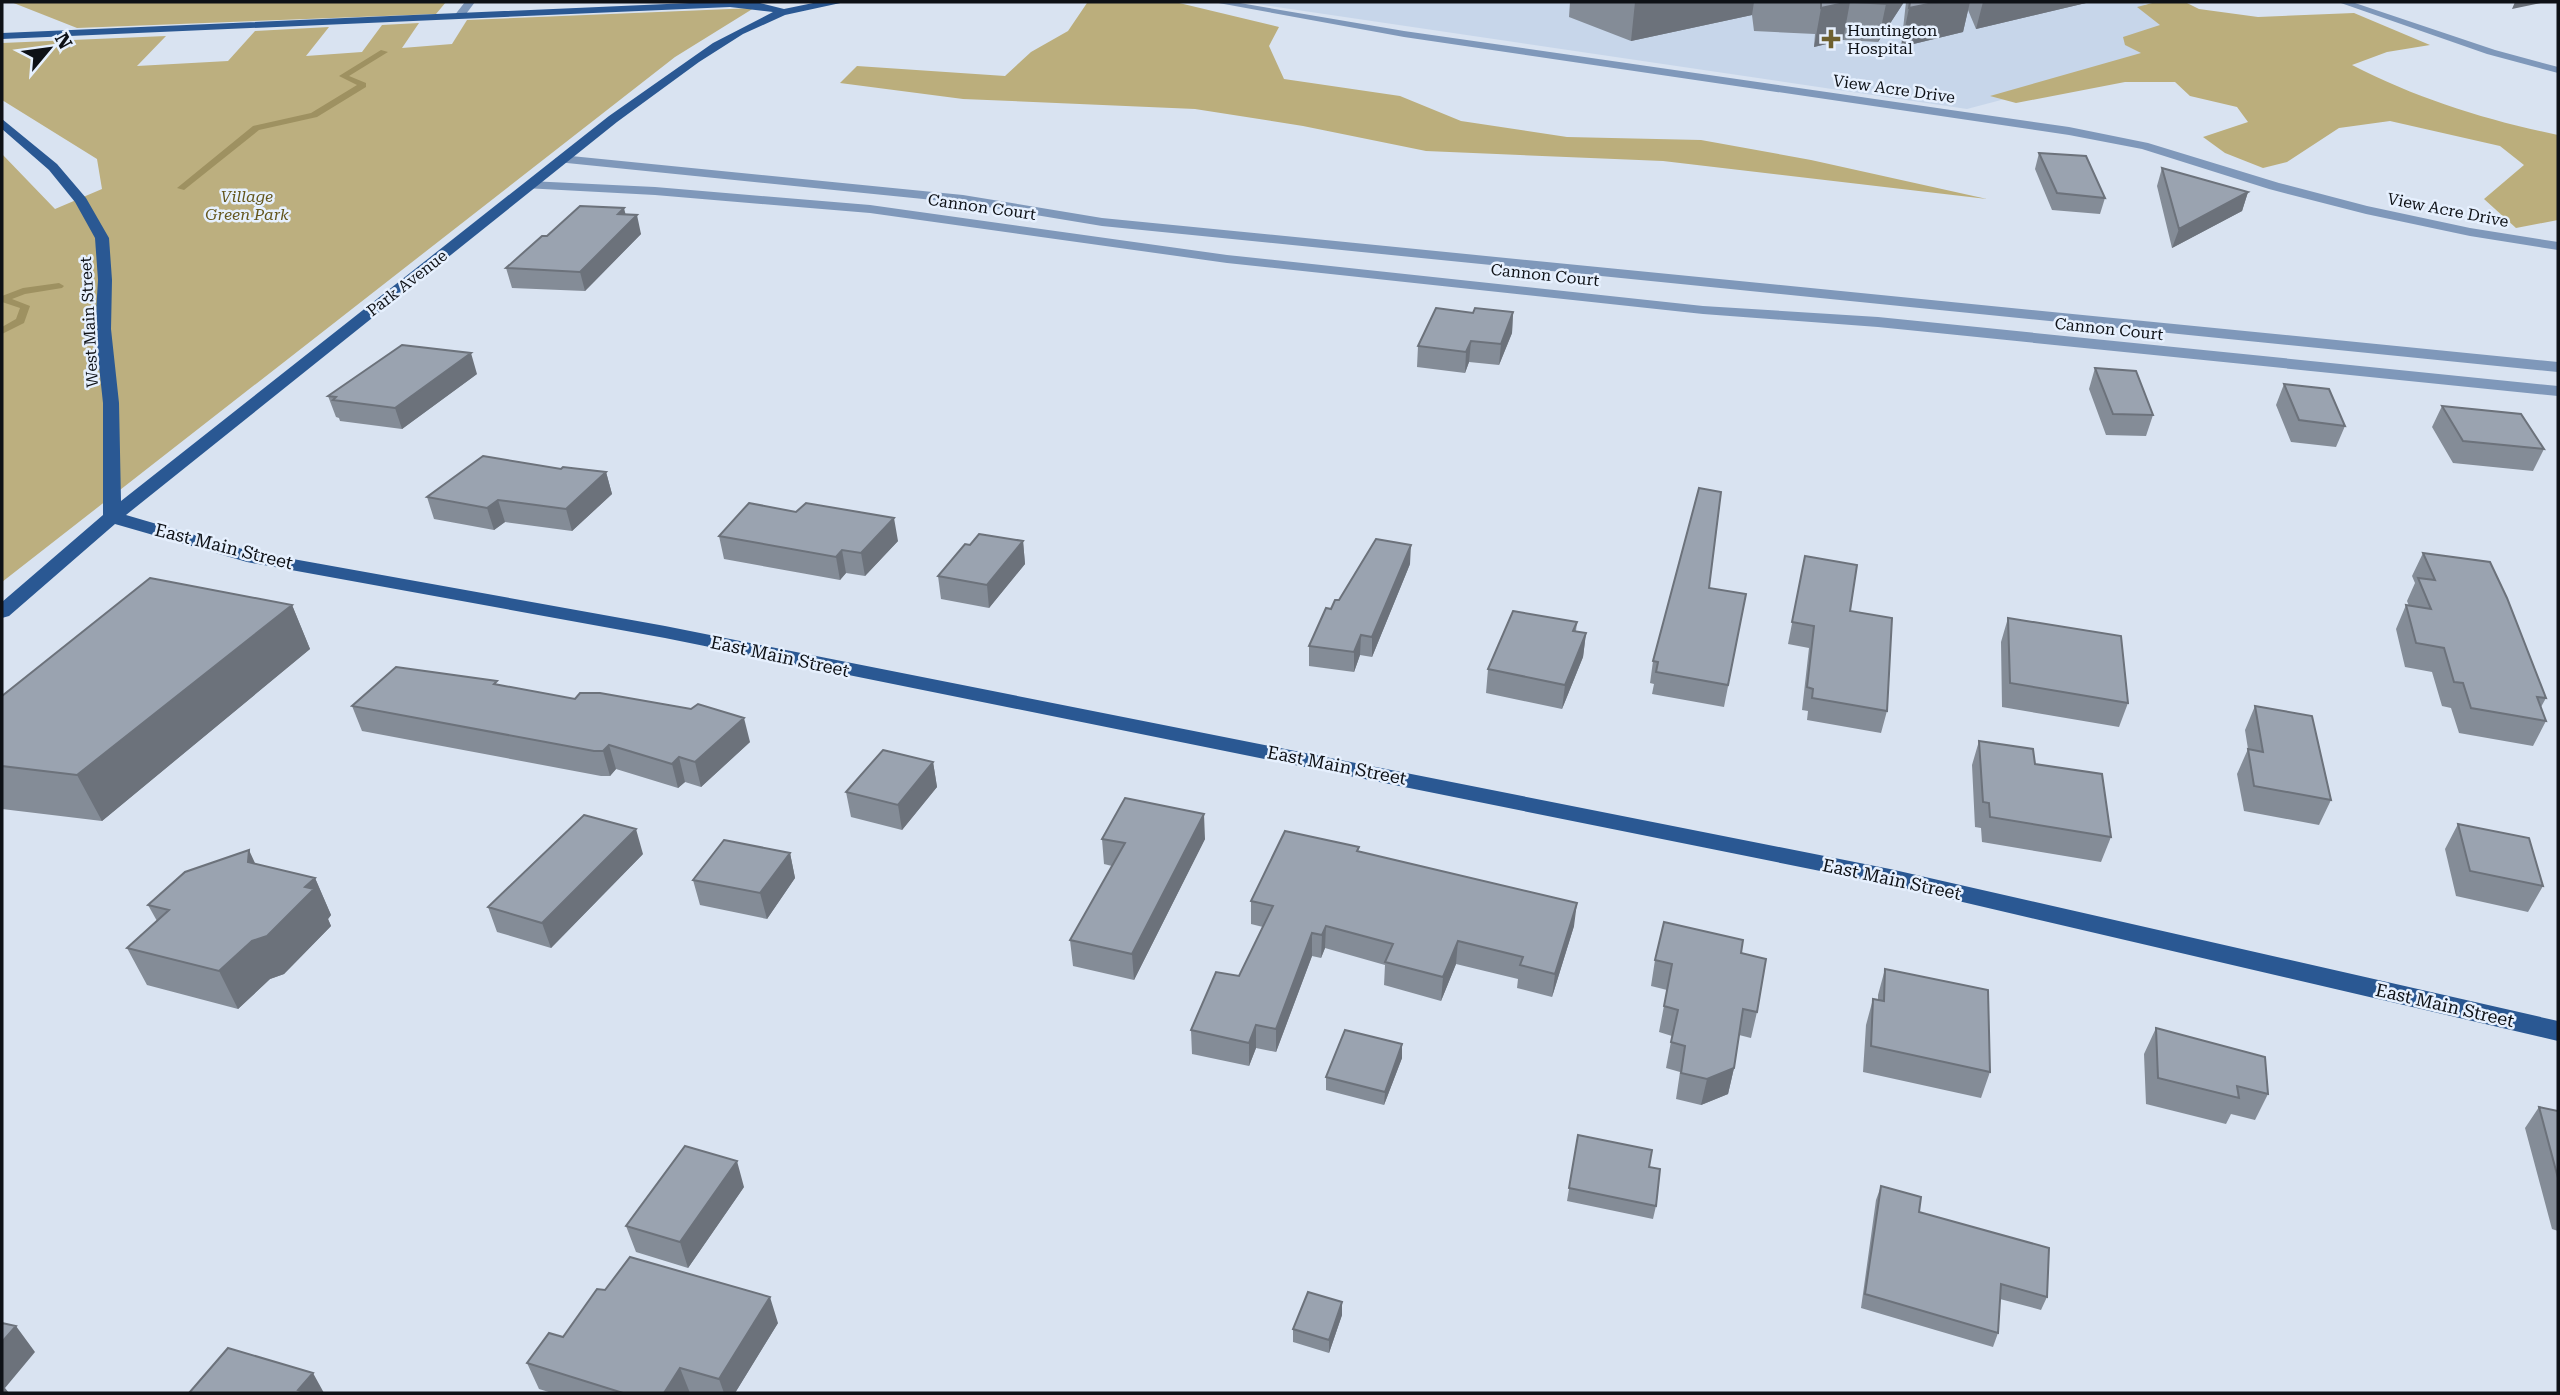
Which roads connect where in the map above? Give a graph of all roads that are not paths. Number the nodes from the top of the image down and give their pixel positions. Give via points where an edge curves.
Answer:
1 (470, 2) edge
2 (795, 2) edge
3 (839, 2) edge
4 (1218, 2) edge
5 (2343, 2) edge
6 (730, 4) junction
7 (654, 5) edge
8 (783, 12) junction
9 (459, 16) junction
10 (2, 36) edge
11 (2558, 70) edge
12 (2, 123) edge
13 (561, 159) junction
14 (801, 185) junction
15 (529, 186) junction
16 (785, 202) junction
17 (1040, 212) junction
18 (1022, 231) junction
19 (1322, 244) junction
20 (2558, 246) edge
21 (1311, 268) junction
22 (1837, 295) junction
23 (1843, 320) junction
24 (2484, 359) junction
25 (2558, 366) edge
26 (2503, 386) junction
27 (2558, 391) edge
28 (112, 517) junction
29 (2, 612) edge
30 (2558, 1031) edge

1 - 9 street
2 - 6 main road
3 - 8 main road, Park Avenue
4 - 20 street, View Acre Drive via 1404,34 2069,131 2144,146 2366,210
5 - 11 street
6 - 7 main road
6 - 8 main road
7 - 9 main road
8 - 13 main road, Park Avenue via 696,61
9 - 10 main road
12 - 28 main road, West Main Street via 52,167 81,201 102,238
13 - 14 street, Cannon Court
13 - 15 main road, Park Avenue
14 - 16 street
14 - 17 street, Cannon Court via 964,199
15 - 16 street, Cannon Court
15 - 28 main road, Park Avenue
16 - 18 street, Cannon Court
17 - 18 street
17 - 19 street, Cannon Court
18 - 21 street, Cannon Court
19 - 21 street
19 - 22 street, Cannon Court
21 - 23 street, Cannon Court via 1703,310
22 - 23 street
22 - 24 street, Cannon Court
23 - 26 street, Cannon Court
24 - 25 street, Cannon Court
24 - 26 street
26 - 27 street, Cannon Court
28 - 29 main road, Park Avenue
28 - 30 main road, East Main Street via 247,556 665,632 1890,877

